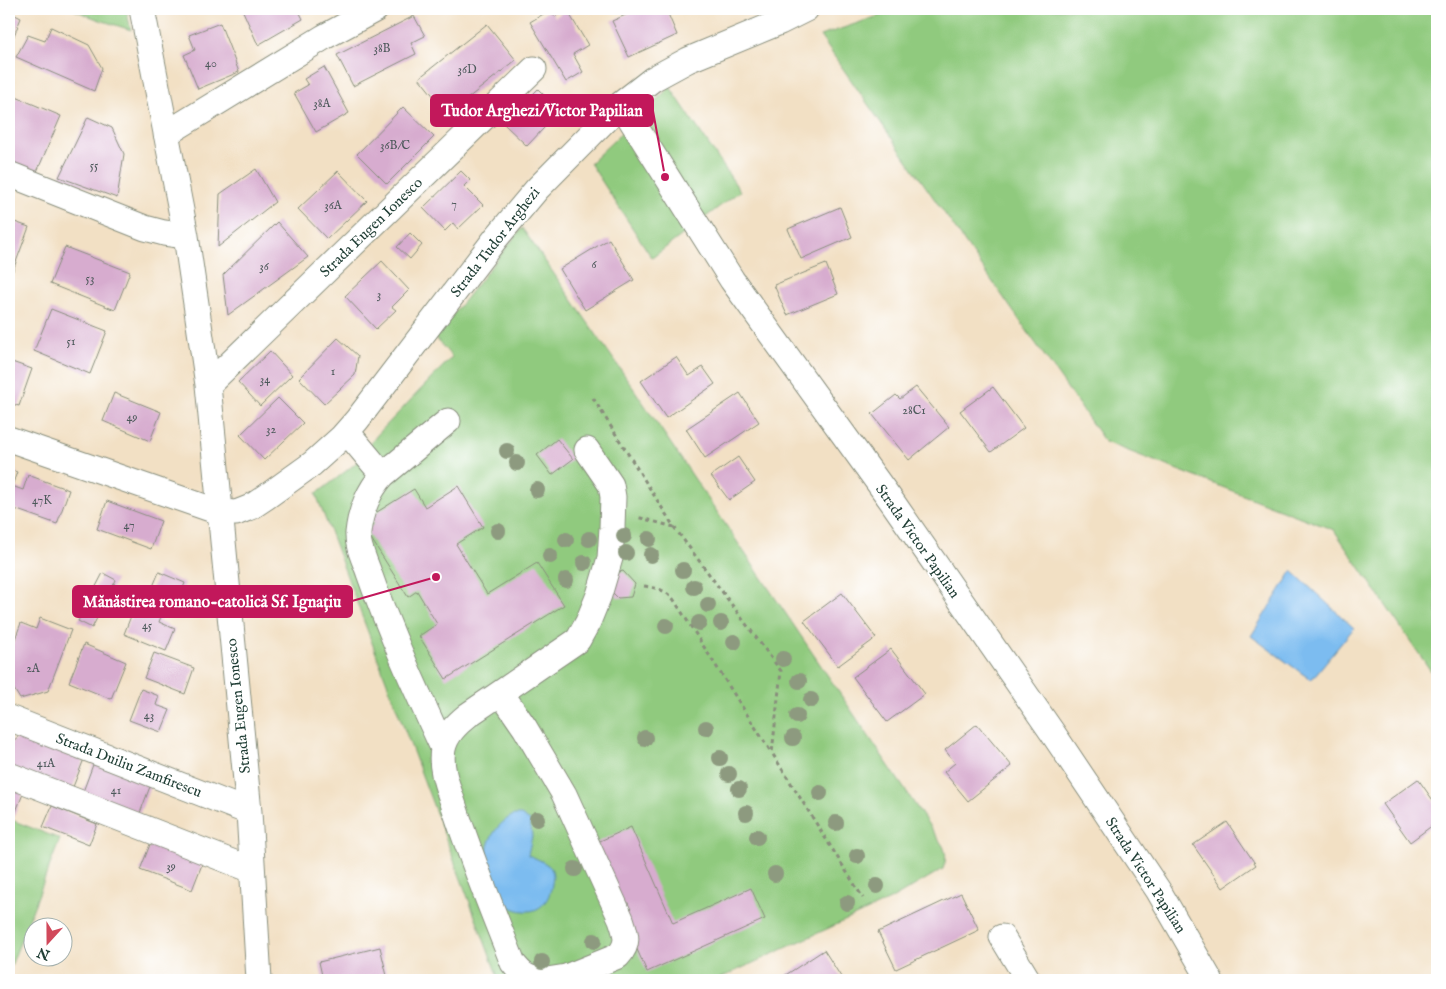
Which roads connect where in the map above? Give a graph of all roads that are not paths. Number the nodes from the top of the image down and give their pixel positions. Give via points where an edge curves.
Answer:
1 (142, 9) edge
2 (376, 9) edge
3 (806, 9) edge
4 (534, 69) dead end
5 (621, 104) junction
6 (166, 134) junction
7 (9, 174) edge
8 (186, 236) junction
9 (208, 385) junction
10 (448, 422) dead end
11 (347, 432) junction
12 (9, 439) edge
13 (587, 450) dead end
14 (383, 475) junction
15 (219, 512) junction
16 (501, 693) junction
17 (9, 718) edge
18 (443, 748) junction
19 (9, 775) edge
20 (249, 812) junction
21 (252, 870) junction
22 (1002, 938) dead end
23 (259, 980) edge
24 (546, 980) edge
25 (1028, 980) edge
26 (1210, 980) edge

1 - 6 street, Strada Eugen Ionesco
2 - 6 street
3 - 5 street, Strada Tudor Arghezi via 688,60
4 - 9 street, Strada Eugen Ionesco
5 - 11 street, Strada Tudor Arghezi via 536,189
5 - 26 street, Strada Victor Papilian via 732,280 893,503 1147,873
6 - 8 street, Strada Eugen Ionesco
7 - 8 street via 146,228
8 - 9 street, Strada Eugen Ionesco
9 - 15 street, Strada Eugen Ionesco
10 - 14 street
11 - 14 street
11 - 15 street, Strada Tudor Arghezi via 312,464 251,507 236,513
12 - 15 street
13 - 16 street via 611,485 613,497 610,558 599,595 578,640
14 - 18 street via 367,499 358,542 410,676
15 - 20 street, Strada Eugen Ionesco
16 - 18 street via 456,726
16 - 24 street via 564,794 626,935 624,950 618,956 566,977
17 - 20 street, Strada Duiliu Zamfirescu
18 - 24 street via 444,776 470,855 512,963 522,975
19 - 21 street
20 - 21 street, Strada Eugen Ionesco
21 - 23 street, Strada Eugen Ionesco
22 - 25 street

